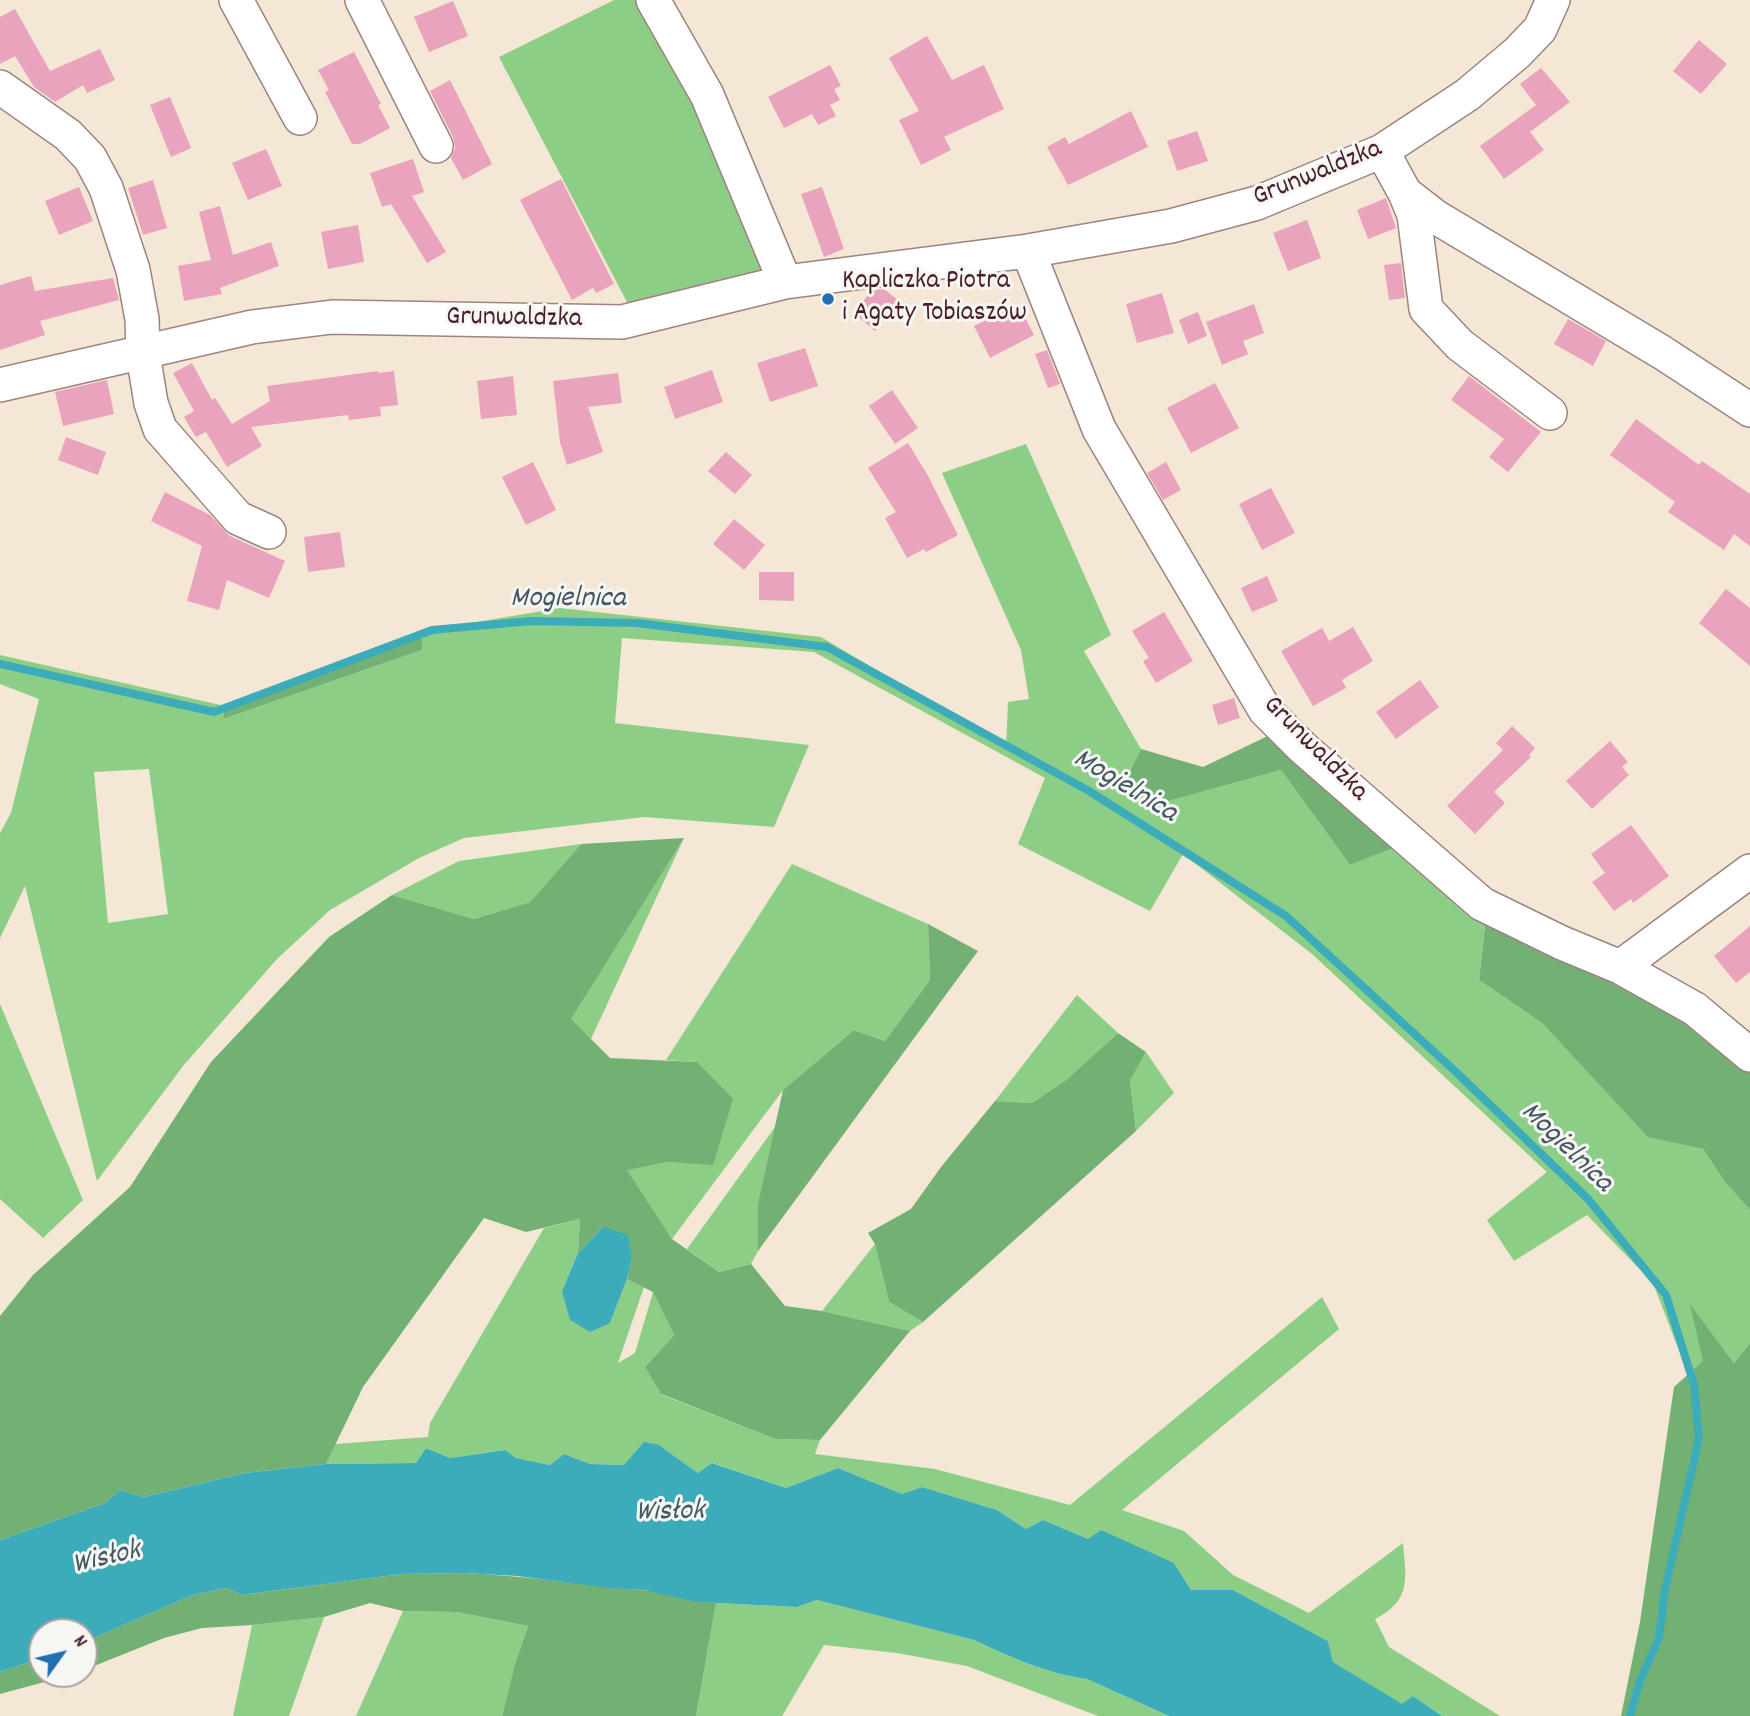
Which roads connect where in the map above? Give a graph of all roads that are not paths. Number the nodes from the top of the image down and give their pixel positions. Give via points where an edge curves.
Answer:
1 (236, 0) edge
2 (362, 0) edge
3 (653, 0) edge
4 (1553, 0) edge
5 (0, 87) edge
6 (300, 118) dead end
7 (436, 146) dead end
8 (1382, 151) junction
9 (1405, 193) junction
10 (1028, 251) junction
11 (785, 282) junction
12 (143, 354) junction
13 (0, 385) edge
14 (1750, 410) edge
15 (1550, 413) dead end
16 (270, 532) dead end
17 (1750, 871) edge
18 (1619, 967) junction
19 (1750, 1055) edge

1 - 6 street
2 - 7 street
3 - 11 street via 706,95
4 - 8 street, Grunwaldzka via 1540,29 1517,54 1467,95
5 - 12 street via 68,135 106,188 133,270
8 - 9 street
8 - 10 street, Grunwaldzka via 1257,202 1171,226
9 - 14 street via 1436,217 1651,345
9 - 15 street via 1414,215 1426,309 1460,345
10 - 11 street, Grunwaldzka
10 - 18 street, Grunwaldzka via 1099,429 1265,710 1482,904
11 - 12 street, Grunwaldzka via 622,322 332,317 253,327
12 - 13 street, Grunwaldzka
12 - 16 street via 160,429 238,518
17 - 18 street
18 - 19 street, Grunwaldzka via 1695,1009

